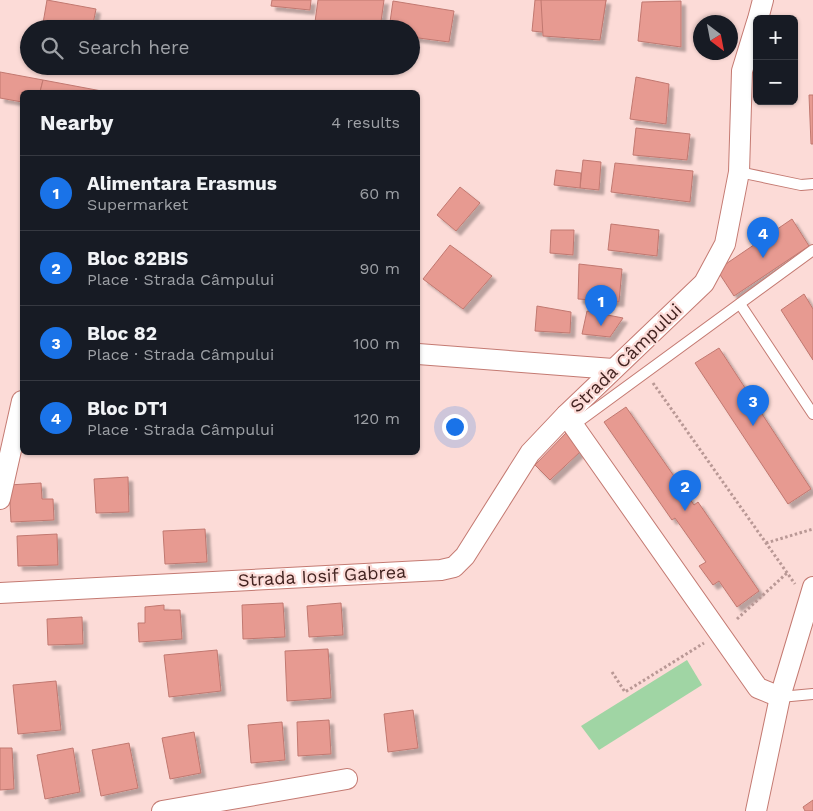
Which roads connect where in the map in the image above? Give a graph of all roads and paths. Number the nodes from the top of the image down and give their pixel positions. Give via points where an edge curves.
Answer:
1 (764, 0) edge
2 (759, 15) edge
3 (753, 34) edge
4 (739, 172) junction
5 (813, 184) edge
6 (813, 250) edge
7 (740, 304) junction
8 (420, 354) edge
9 (613, 369) junction
10 (646, 372) junction
11 (20, 409) edge
12 (813, 414) edge
13 (570, 420) junction
14 (0, 499) edge
15 (813, 529) edge
16 (766, 544) junction
17 (787, 573) junction
18 (0, 593) edge
19 (811, 595) edge
20 (737, 619) dead end
21 (709, 640) dead end
22 (612, 672) dead end
23 (813, 694) edge
24 (780, 696) junction
25 (347, 780) dead end
26 (757, 810) edge
27 (162, 811) edge

1 - 2 street, Strada Câmpului
3 - 4 street, Strada Câmpului via 742,71
4 - 5 lane via 801,185
4 - 9 street, Strada Câmpului via 725,244 704,283
6 - 7 lane
7 - 10 lane
7 - 12 lane
8 - 9 street
9 - 13 street, Strada Câmpului
10 - 13 lane
10 - 16 path
11 - 14 street
13 - 18 street, Strada Iosif Gabrea via 530,452 465,556 454,567
13 - 24 street, Strada Câmpului via 758,688
15 - 16 path
16 - 17 path
17 - 19 path
17 - 20 path
19 - 24 street
21 - 22 path via 625,692
23 - 24 lane
24 - 26 street
25 - 27 street

